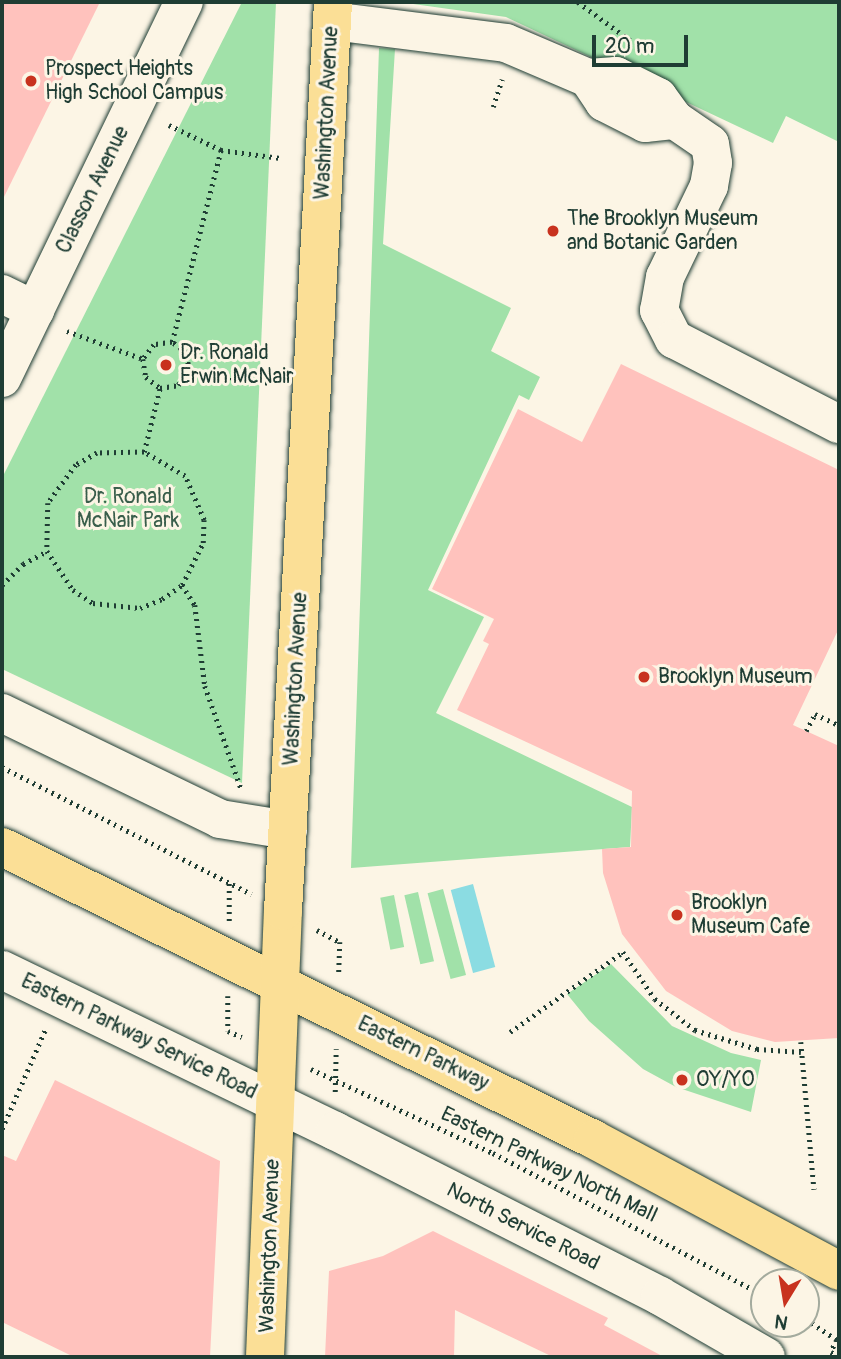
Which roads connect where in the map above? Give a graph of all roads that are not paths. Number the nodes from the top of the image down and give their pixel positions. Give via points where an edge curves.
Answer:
1 (184, 2) edge
2 (332, 11) edge
3 (18, 302) edge
4 (2, 378) edge
5 (839, 424) edge
6 (2, 713) edge
7 (288, 830) junction
8 (2, 847) edge
9 (2, 970) edge
10 (281, 986) junction
11 (276, 1104) junction
12 (839, 1271) edge
13 (265, 1357) edge
14 (766, 1357) edge

1 - 3 street, Classon Avenue
2 - 5 street via 506,43 587,78 604,102 645,123 675,120 710,144 709,186 665,277 659,310 674,339
2 - 7 main road, Washington Avenue
3 - 4 street, Classon Avenue
6 - 7 street via 220,819
7 - 10 main road, Washington Avenue
8 - 10 main road, Eastern Parkway
9 - 11 street, Eastern Parkway Service Road
10 - 11 main road, Washington Avenue
10 - 12 main road, Eastern Parkway via 629,1157
11 - 13 main road, Washington Avenue
11 - 14 street, North Service Road via 660,1296

